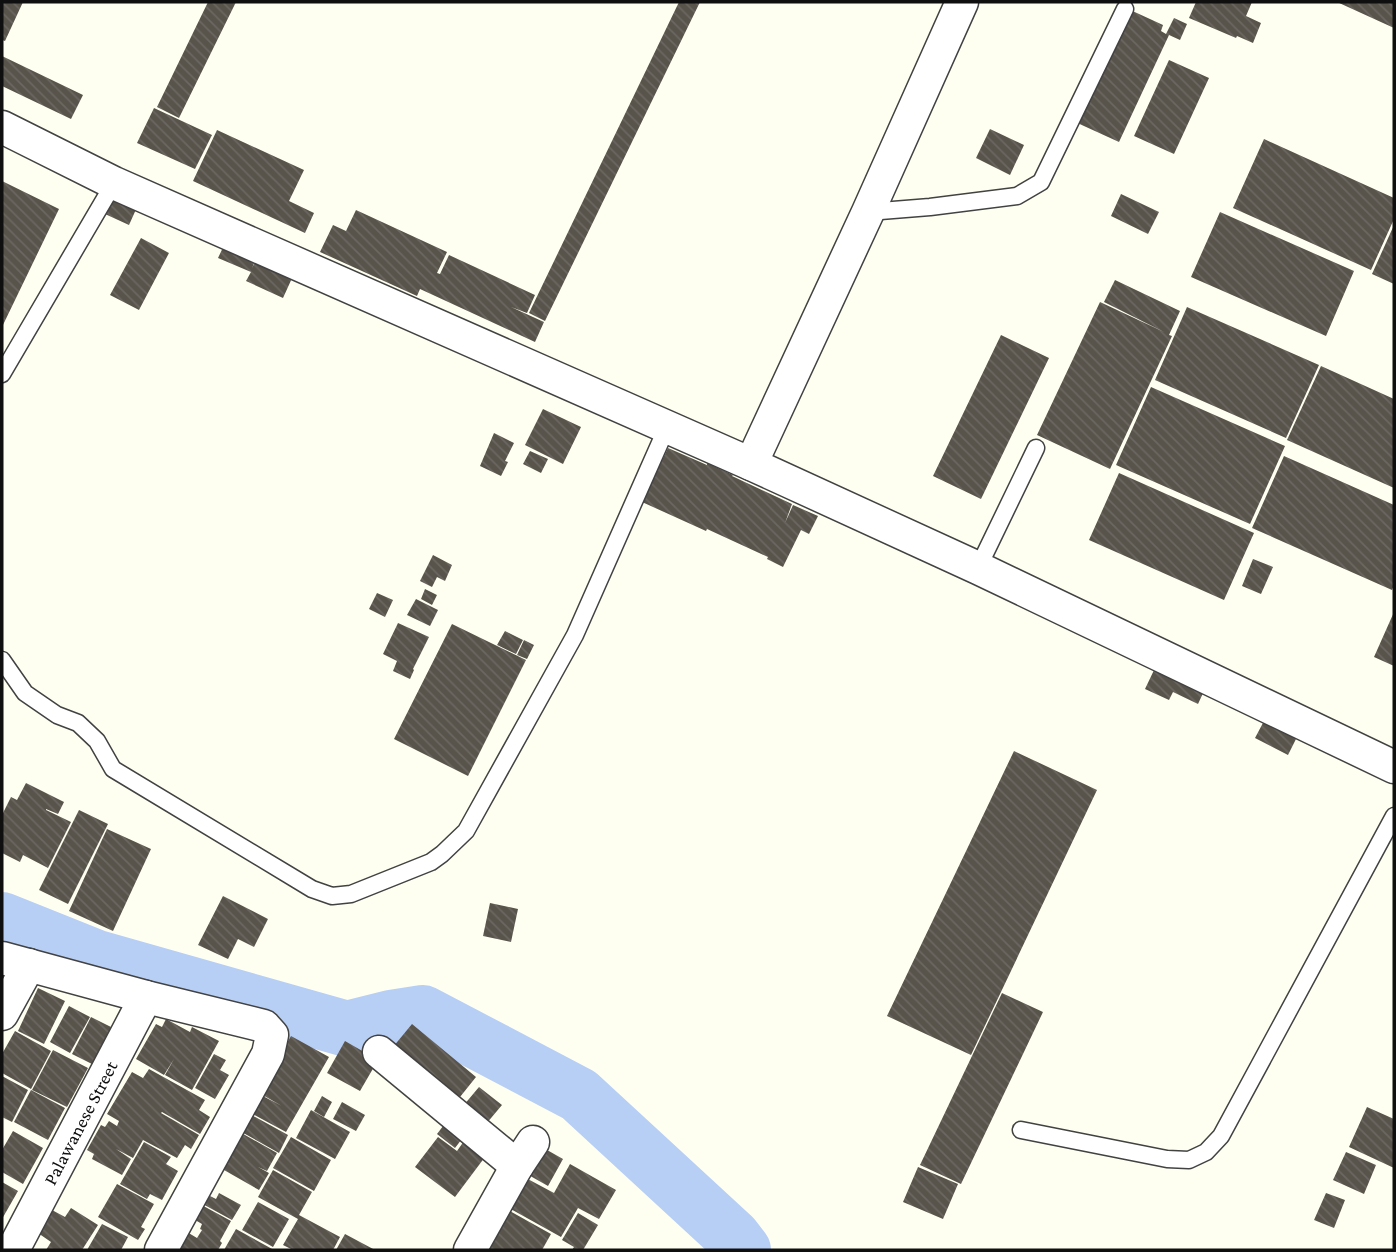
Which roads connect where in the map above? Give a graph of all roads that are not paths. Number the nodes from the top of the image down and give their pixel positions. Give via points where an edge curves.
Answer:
1 (962, 2) edge
2 (1125, 9) dead end
3 (2, 127) edge
4 (114, 183) junction
5 (868, 212) junction
6 (2, 374) edge
7 (667, 427) junction
8 (1036, 448) dead end
9 (751, 464) junction
10 (978, 568) junction
11 (2, 660) edge
12 (1394, 766) edge
13 (1394, 816) edge
14 (16, 961) edge
15 (146, 997) junction
16 (2, 1014) edge
17 (379, 1052) dead end
18 (1021, 1130) dead end
19 (13, 1250) edge
20 (161, 1250) edge
21 (470, 1250) edge

1 - 5 street
2 - 5 lane via 1041,182 1017,195
3 - 4 street
4 - 6 lane
4 - 7 street
5 - 9 street
7 - 9 street
7 - 11 lane via 575,635 466,831 431,862 351,894 332,896 312,889 113,769 97,741 78,723 25,693
8 - 10 lane
9 - 10 street
10 - 12 street
13 - 18 lane via 1221,1136 1206,1152 1189,1160 1167,1159
14 - 15 street
14 - 16 street
15 - 19 street, Palawanese Street
15 - 20 street via 264,1026 272,1035 268,1054
17 - 21 street via 525,1154

